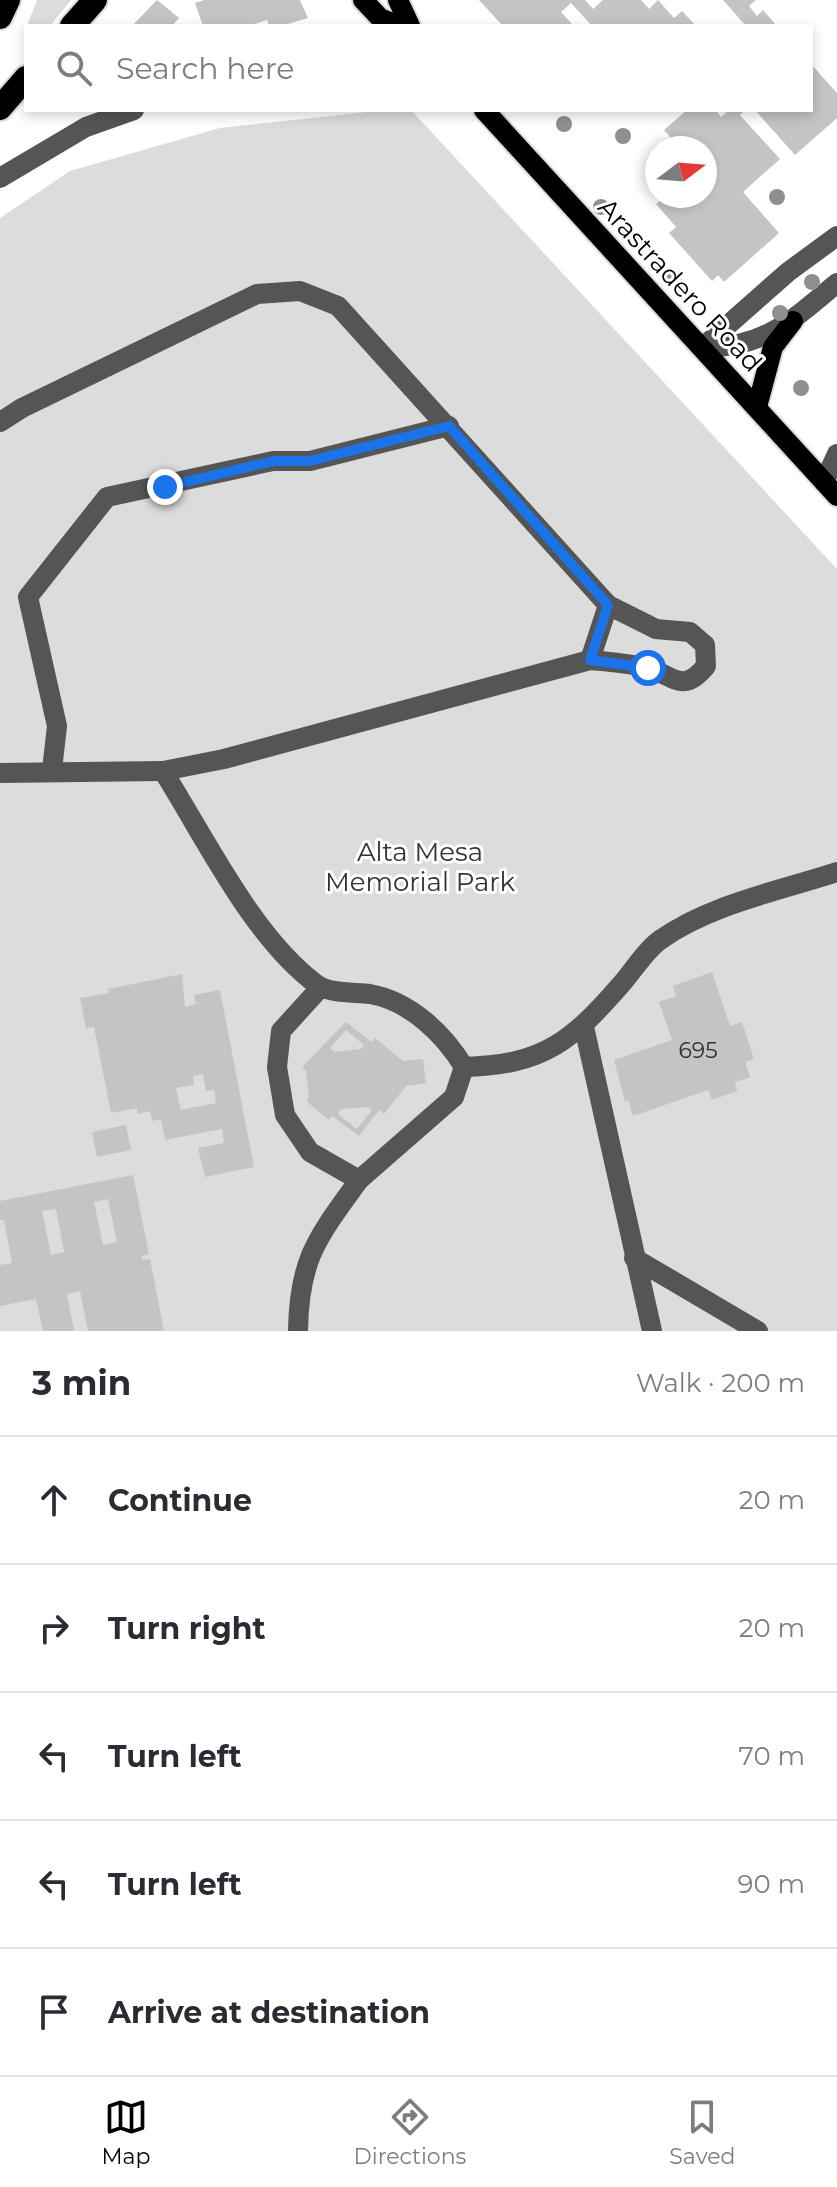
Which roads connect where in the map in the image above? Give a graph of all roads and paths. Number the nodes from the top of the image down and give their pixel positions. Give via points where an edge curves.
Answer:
1 (8, 0) edge
2 (95, 0) edge
3 (363, 0) edge
4 (398, 0) edge
5 (0, 17) edge
6 (74, 24) edge
7 (394, 24) edge
8 (409, 24) edge
9 (24, 80) edge
10 (0, 108) edge
11 (128, 112) edge
12 (486, 112) edge
13 (0, 178) edge
14 (837, 236) edge
15 (837, 283) edge
16 (793, 321) junction
17 (703, 347) junction
18 (757, 407) junction
19 (0, 422) edge
20 (449, 426) junction
21 (837, 454) edge
22 (831, 489) edge
23 (608, 605) junction
24 (590, 660) junction
25 (52, 770) junction
26 (163, 771) junction
27 (0, 773) edge
28 (837, 872) edge
29 (320, 988) junction
30 (584, 1027) junction
31 (464, 1067) junction
32 (359, 1180) junction
33 (634, 1258) junction
34 (298, 1331) edge
35 (652, 1331) edge
36 (758, 1331) edge

1 - 5 highway
2 - 6 highway
3 - 7 main road
4 - 8 main road
9 - 10 highway
11 - 13 street via 86,127
12 - 17 main road, Arastradero Road
14 - 17 street
15 - 16 street
16 - 17 street via 747,343
16 - 18 main road via 773,347
17 - 18 main road, Arastradero Road
18 - 22 main road, Arastradero Road
19 - 20 street via 257,294 300,291 338,306
20 - 23 street
20 - 25 street via 310,461 273,461 107,497 28,597 57,726
21 - 22 street
23 - 24 street
23 - 24 street via 656,629 690,632 705,645 706,666 695,679 676,683 648,668
24 - 26 street
25 - 26 street
25 - 27 street
26 - 29 street via 267,937 283,958
28 - 30 street via 698,917 658,941
29 - 31 street via 374,995 399,1005 447,1039
29 - 32 street via 281,1031 277,1067 285,1115 310,1152
30 - 31 street via 548,1052 495,1066
30 - 33 street
31 - 32 street via 454,1097
32 - 34 street via 316,1241 299,1288
33 - 35 street
33 - 36 street

